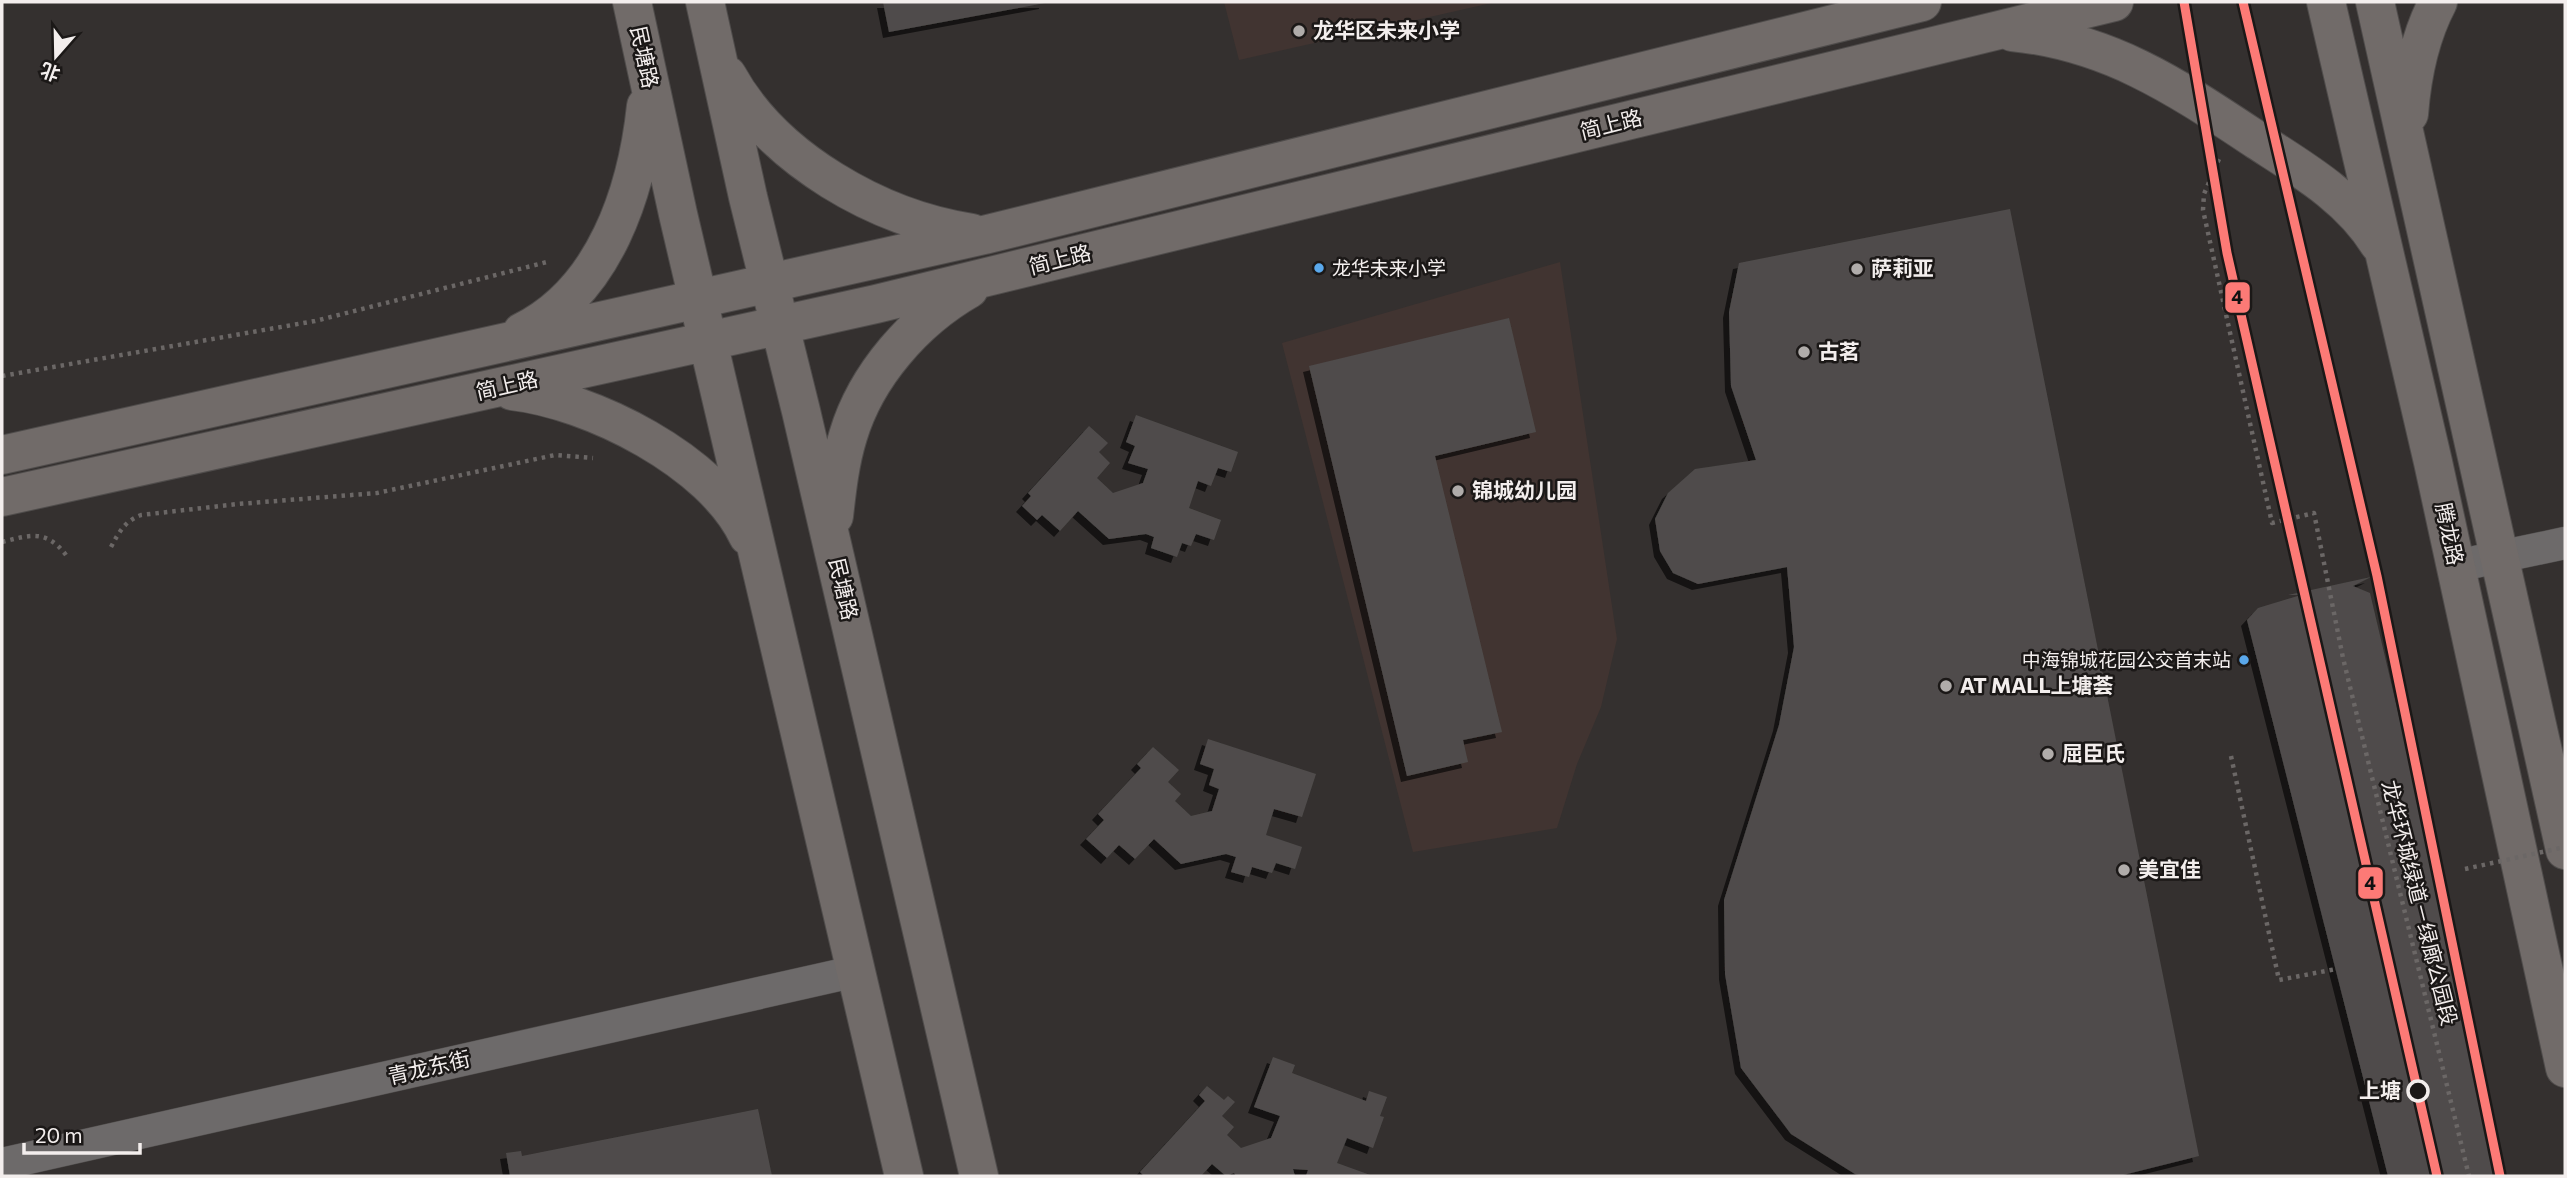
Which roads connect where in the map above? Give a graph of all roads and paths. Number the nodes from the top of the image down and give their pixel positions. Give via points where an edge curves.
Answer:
1 (632, 2) edge
2 (705, 2) edge
3 (1922, 2) edge
4 (2114, 2) edge
5 (2326, 2) edge
6 (2375, 2) edge
7 (2438, 2) edge
8 (1989, 33) junction
9 (716, 56) junction
10 (648, 75) junction
11 (2407, 144) junction
12 (2220, 157) dead end
13 (984, 235) junction
14 (2385, 252) junction
15 (551, 260) dead end
16 (997, 275) junction
17 (770, 284) junction
18 (699, 300) junction
19 (780, 326) junction
20 (709, 341) junction
21 (496, 345) junction
22 (2, 376) edge
23 (489, 390) junction
24 (2, 455) edge
25 (600, 460) dead end
26 (2, 497) edge
27 (2, 542) edge
28 (2565, 543) edge
29 (111, 547) dead end
30 (834, 553) junction
31 (66, 555) dead end
32 (2499, 557) junction
33 (762, 565) junction
34 (2456, 566) junction
35 (2231, 755) dead end
36 (2565, 848) edge
37 (2465, 869) dead end
38 (2336, 968) dead end
39 (857, 971) junction
40 (2565, 1068) edge
41 (2, 1164) edge
42 (904, 1176) edge
43 (979, 1176) edge
44 (2469, 1176) edge

1 - 10 main road, 民塘路
2 - 9 main road, 民塘路
3 - 13 main road, 简上路
4 - 8 main road, 简上路
5 - 14 main road, 腾龙路
6 - 11 main road, 腾龙路
7 - 11 main road via 2415,69
8 - 14 main road via 2031,34 2063,41 2127,62 2172,84 2317,179 2369,227
8 - 16 main road, 简上路
9 - 13 main road via 768,130 820,172 866,199 917,220
9 - 17 main road, 民塘路
10 - 18 main road, 民塘路
10 - 21 main road via 644,127 632,183 603,252 553,312
11 - 32 main road, 腾龙路
12 - 44 path, 龙华环城绿道－绿廊公园段 via 2204,194 2203,210 2272,523 2314,513 2339,637
13 - 17 main road, 简上路
14 - 34 main road, 腾龙路
15 - 22 path via 315,321
16 - 19 main road, 简上路
16 - 30 main road via 937,309 891,356 861,402 839,472
17 - 18 main road, 简上路
17 - 19 main road, 民塘路
18 - 20 main road, 民塘路
18 - 21 main road, 简上路
19 - 20 main road, 简上路
19 - 30 main road, 民塘路
20 - 23 main road, 简上路
20 - 33 main road, 民塘路
21 - 24 main road, 简上路
23 - 26 main road, 简上路
23 - 33 main road via 569,403 662,449 708,483 728,505
25 - 29 path via 555,455 377,493 141,515 122,527
27 - 31 path via 38,534
28 - 32 street
30 - 43 main road, 民塘路
32 - 34 street
32 - 36 main road, 腾龙路
33 - 39 main road, 民塘路
34 - 40 main road, 腾龙路
35 - 38 path via 2279,980
36 - 37 path, bridge
39 - 41 street, 青龙东街
39 - 42 main road, 民塘路

